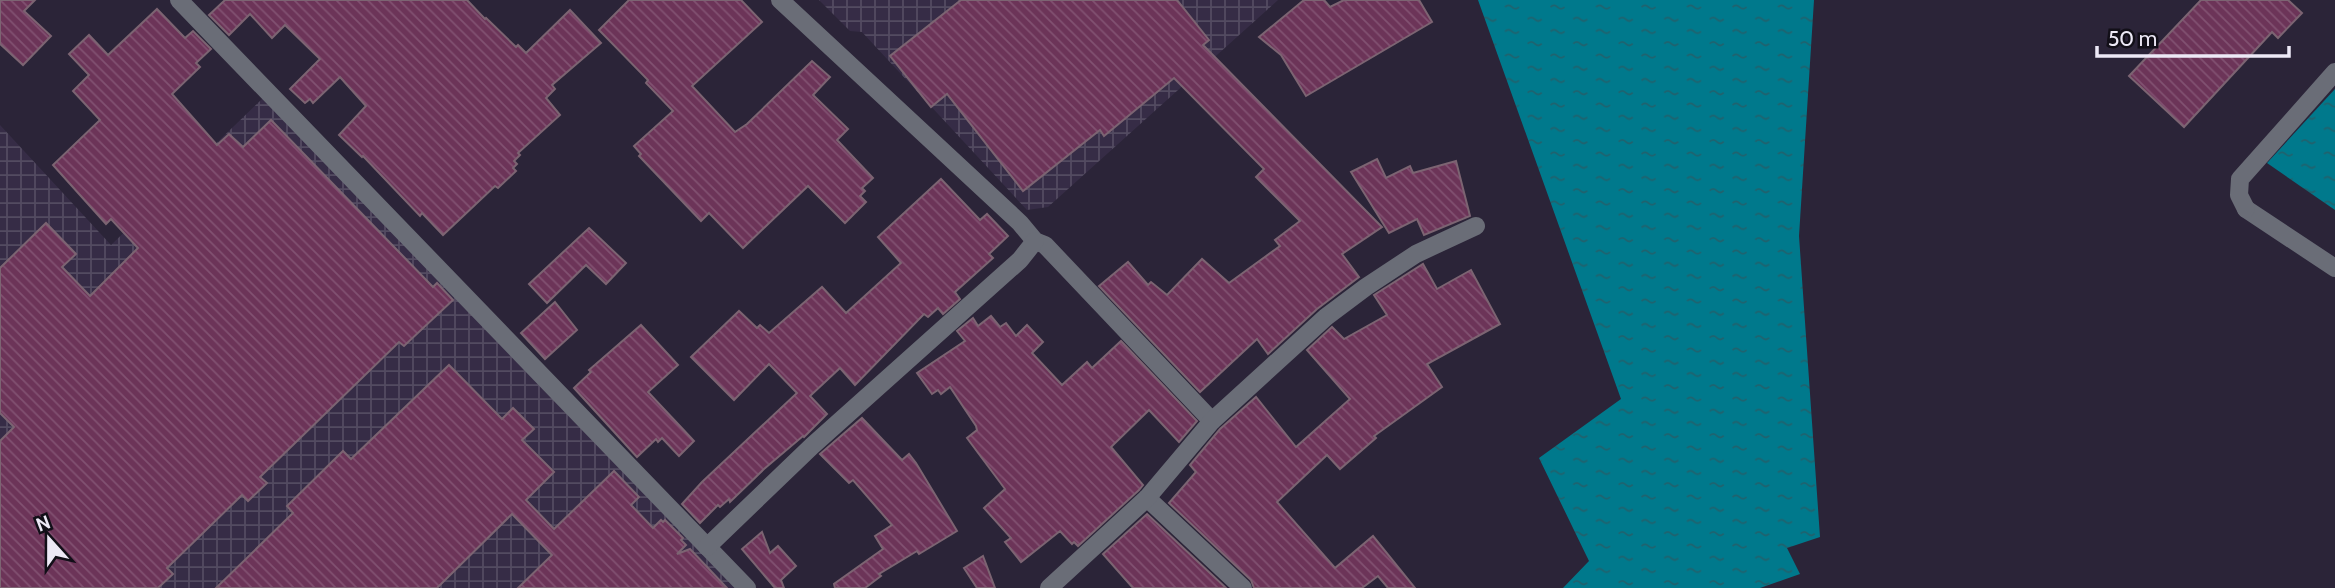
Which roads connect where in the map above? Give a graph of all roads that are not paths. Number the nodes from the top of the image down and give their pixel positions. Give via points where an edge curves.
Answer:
1 (179, 0) edge
2 (780, 0) edge
3 (2335, 72) edge
4 (1476, 226) dead end
5 (1035, 241) junction
6 (2335, 268) edge
7 (1212, 421) junction
8 (1146, 498) junction
9 (707, 547) junction
10 (747, 588) edge
11 (1049, 588) edge
12 (1243, 588) edge

1 - 9 street
2 - 5 street
3 - 6 street via 2240,179 2239,195 2246,209
4 - 7 street via 1416,254 1366,287 1326,317
5 - 7 street via 1045,245
5 - 9 street via 1020,260
7 - 8 street
8 - 11 street
8 - 12 street
9 - 10 street

